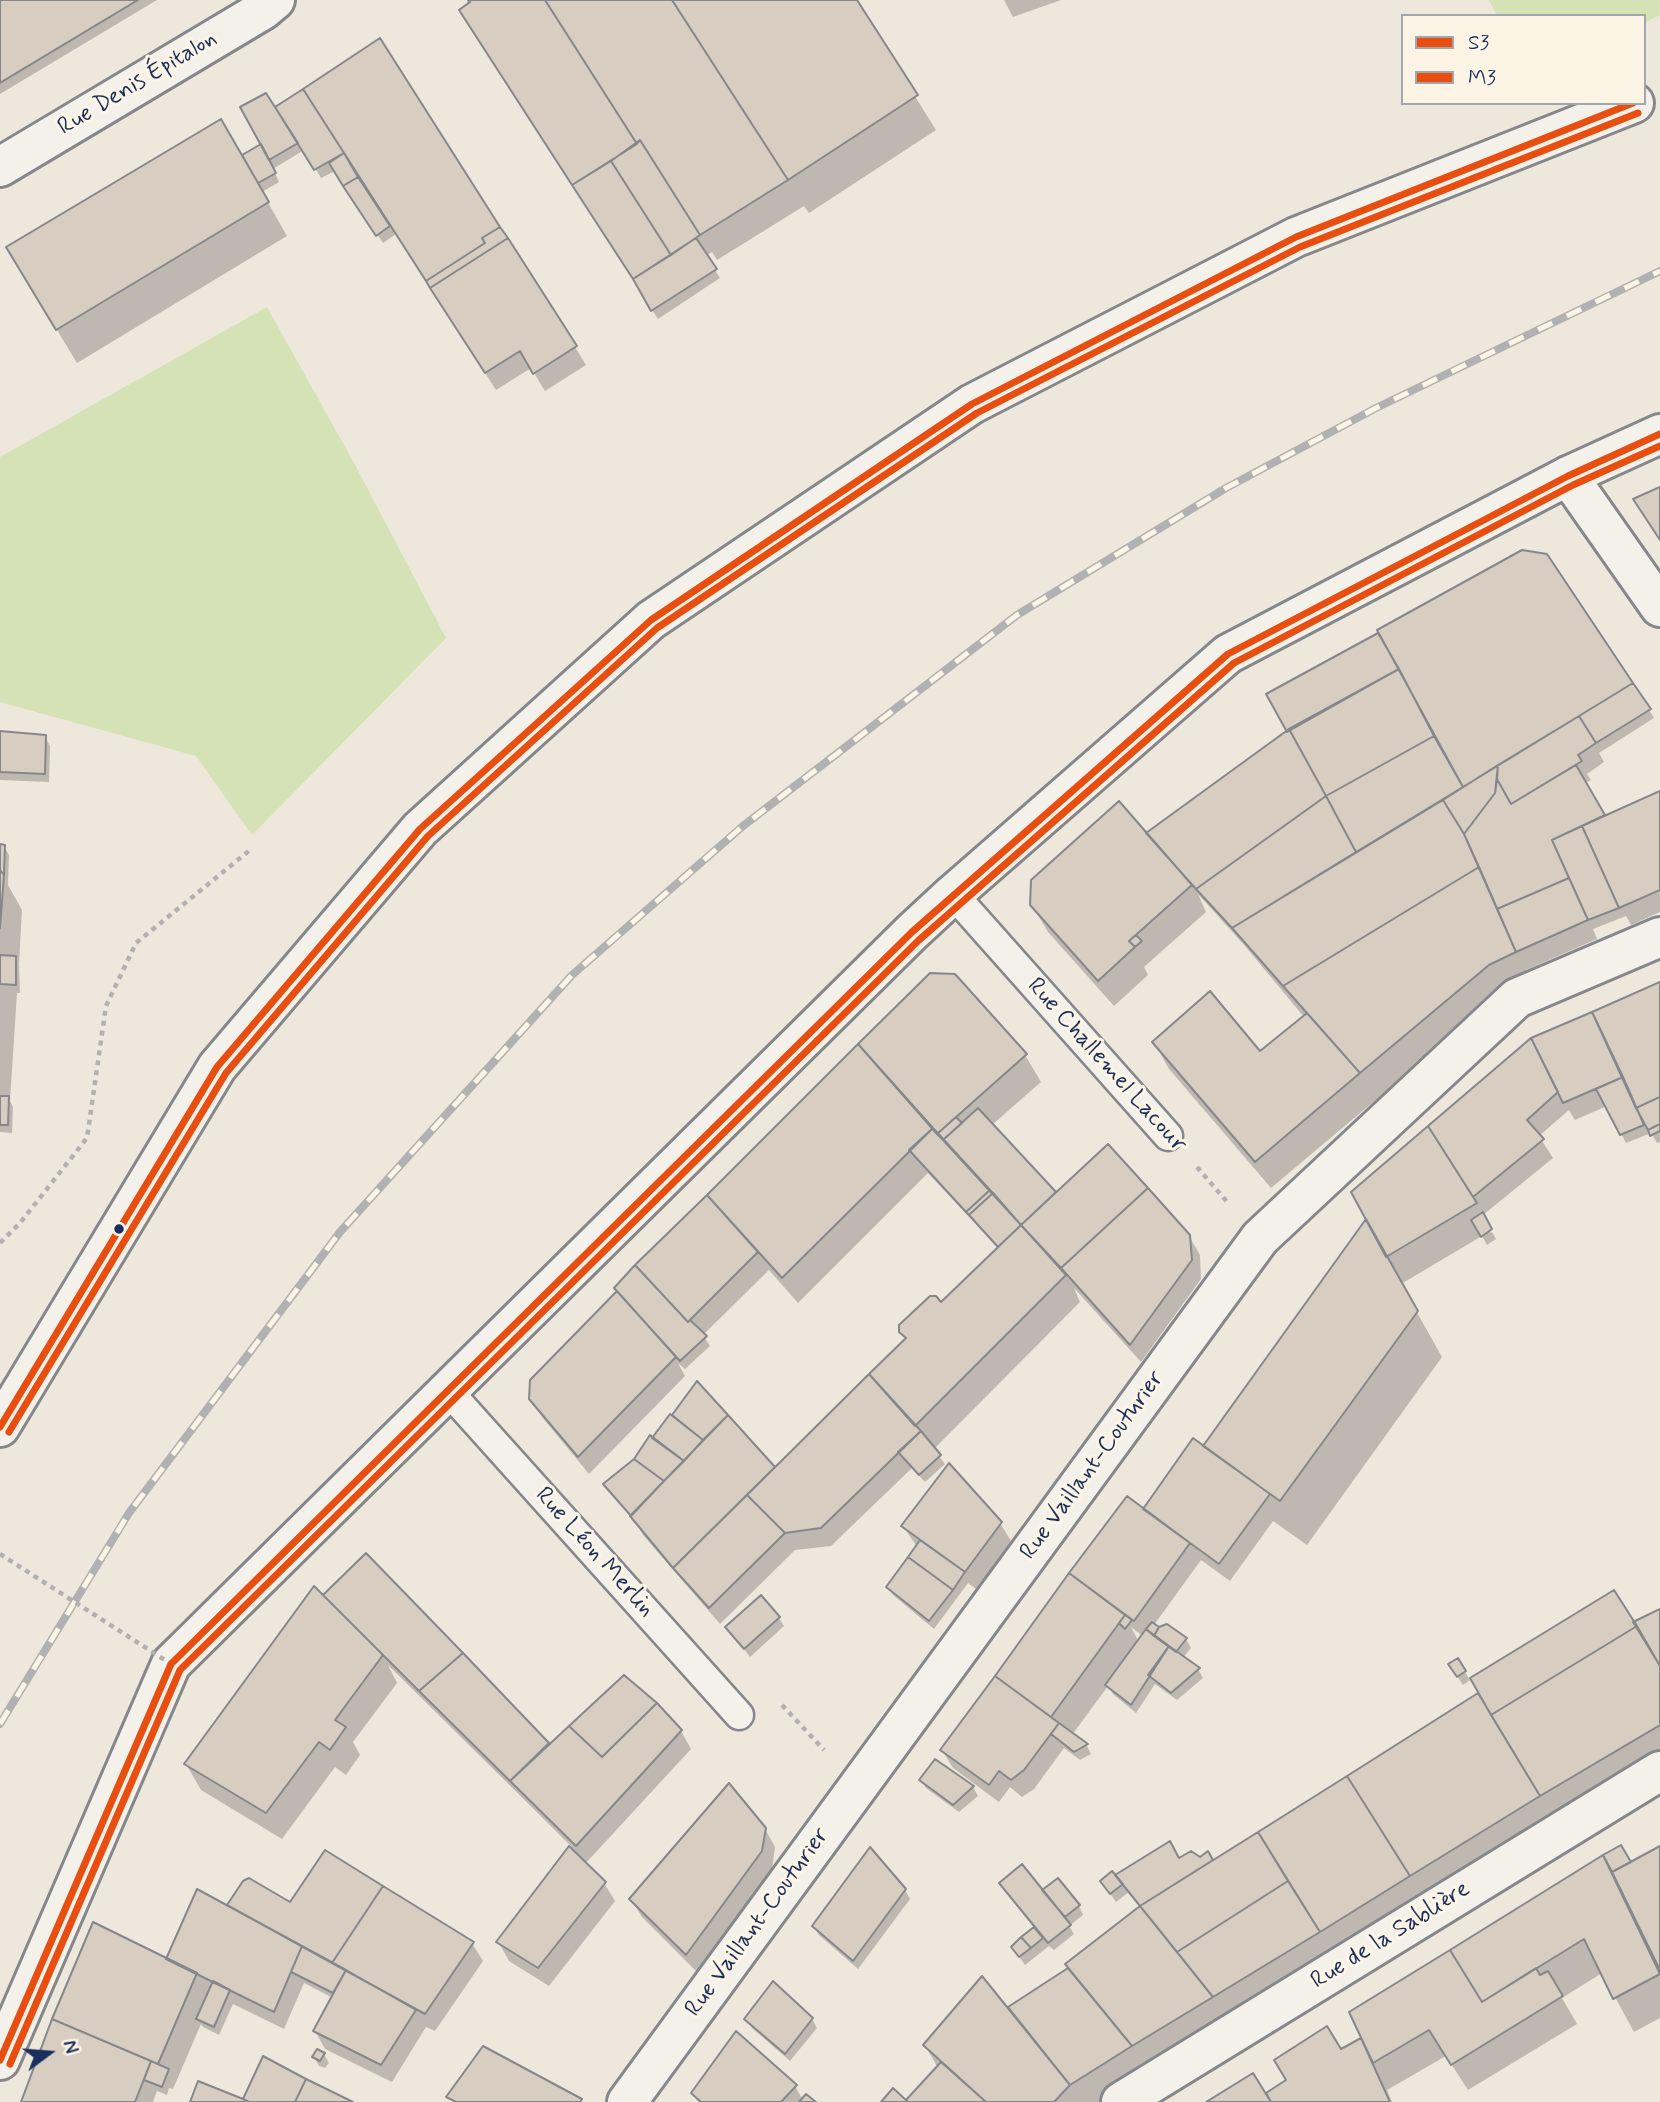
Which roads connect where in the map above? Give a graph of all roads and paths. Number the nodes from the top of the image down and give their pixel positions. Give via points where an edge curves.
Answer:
1 (275, 0) edge
2 (1629, 105) edge
3 (0, 167) edge
4 (1660, 434) edge
5 (1568, 476) junction
6 (1660, 607) edge
7 (250, 850) dead end
8 (953, 894) junction
9 (1660, 937) edge
10 (1168, 1136) joint
11 (1260, 1238) junction
12 (0, 1243) edge
13 (12, 1388) edge
14 (449, 1392) junction
15 (0, 1427) edge
16 (0, 1554) edge
17 (171, 1664) junction
18 (738, 1715) dead end
19 (797, 1720) dead end
20 (827, 1754) dead end
21 (1660, 1771) edge
22 (0, 2060) edge
23 (627, 2102) edge
24 (1121, 2102) edge

1 - 3 main road, Rue Denis Épitalon
2 - 13 main road via 1296,237 972,404 651,620 420,829 217,1067
4 - 5 main road
5 - 6 main road
5 - 8 main road via 1228,654
7 - 12 path via 136,943 106,1006 87,1138
8 - 10 lane, Rue Challemel Lacour
8 - 14 main road
9 - 11 main road, Rue Vaillant-Couturier via 1517,998
10 - 11 path, Rue Challemel Lacour
11 - 23 main road, Rue Vaillant-Couturier
13 - 15 main road
14 - 17 main road
14 - 18 lane, Rue Léon Merlin
16 - 17 path, bridge
17 - 22 main road
19 - 20 path
21 - 24 main road, Rue de la Sablière

